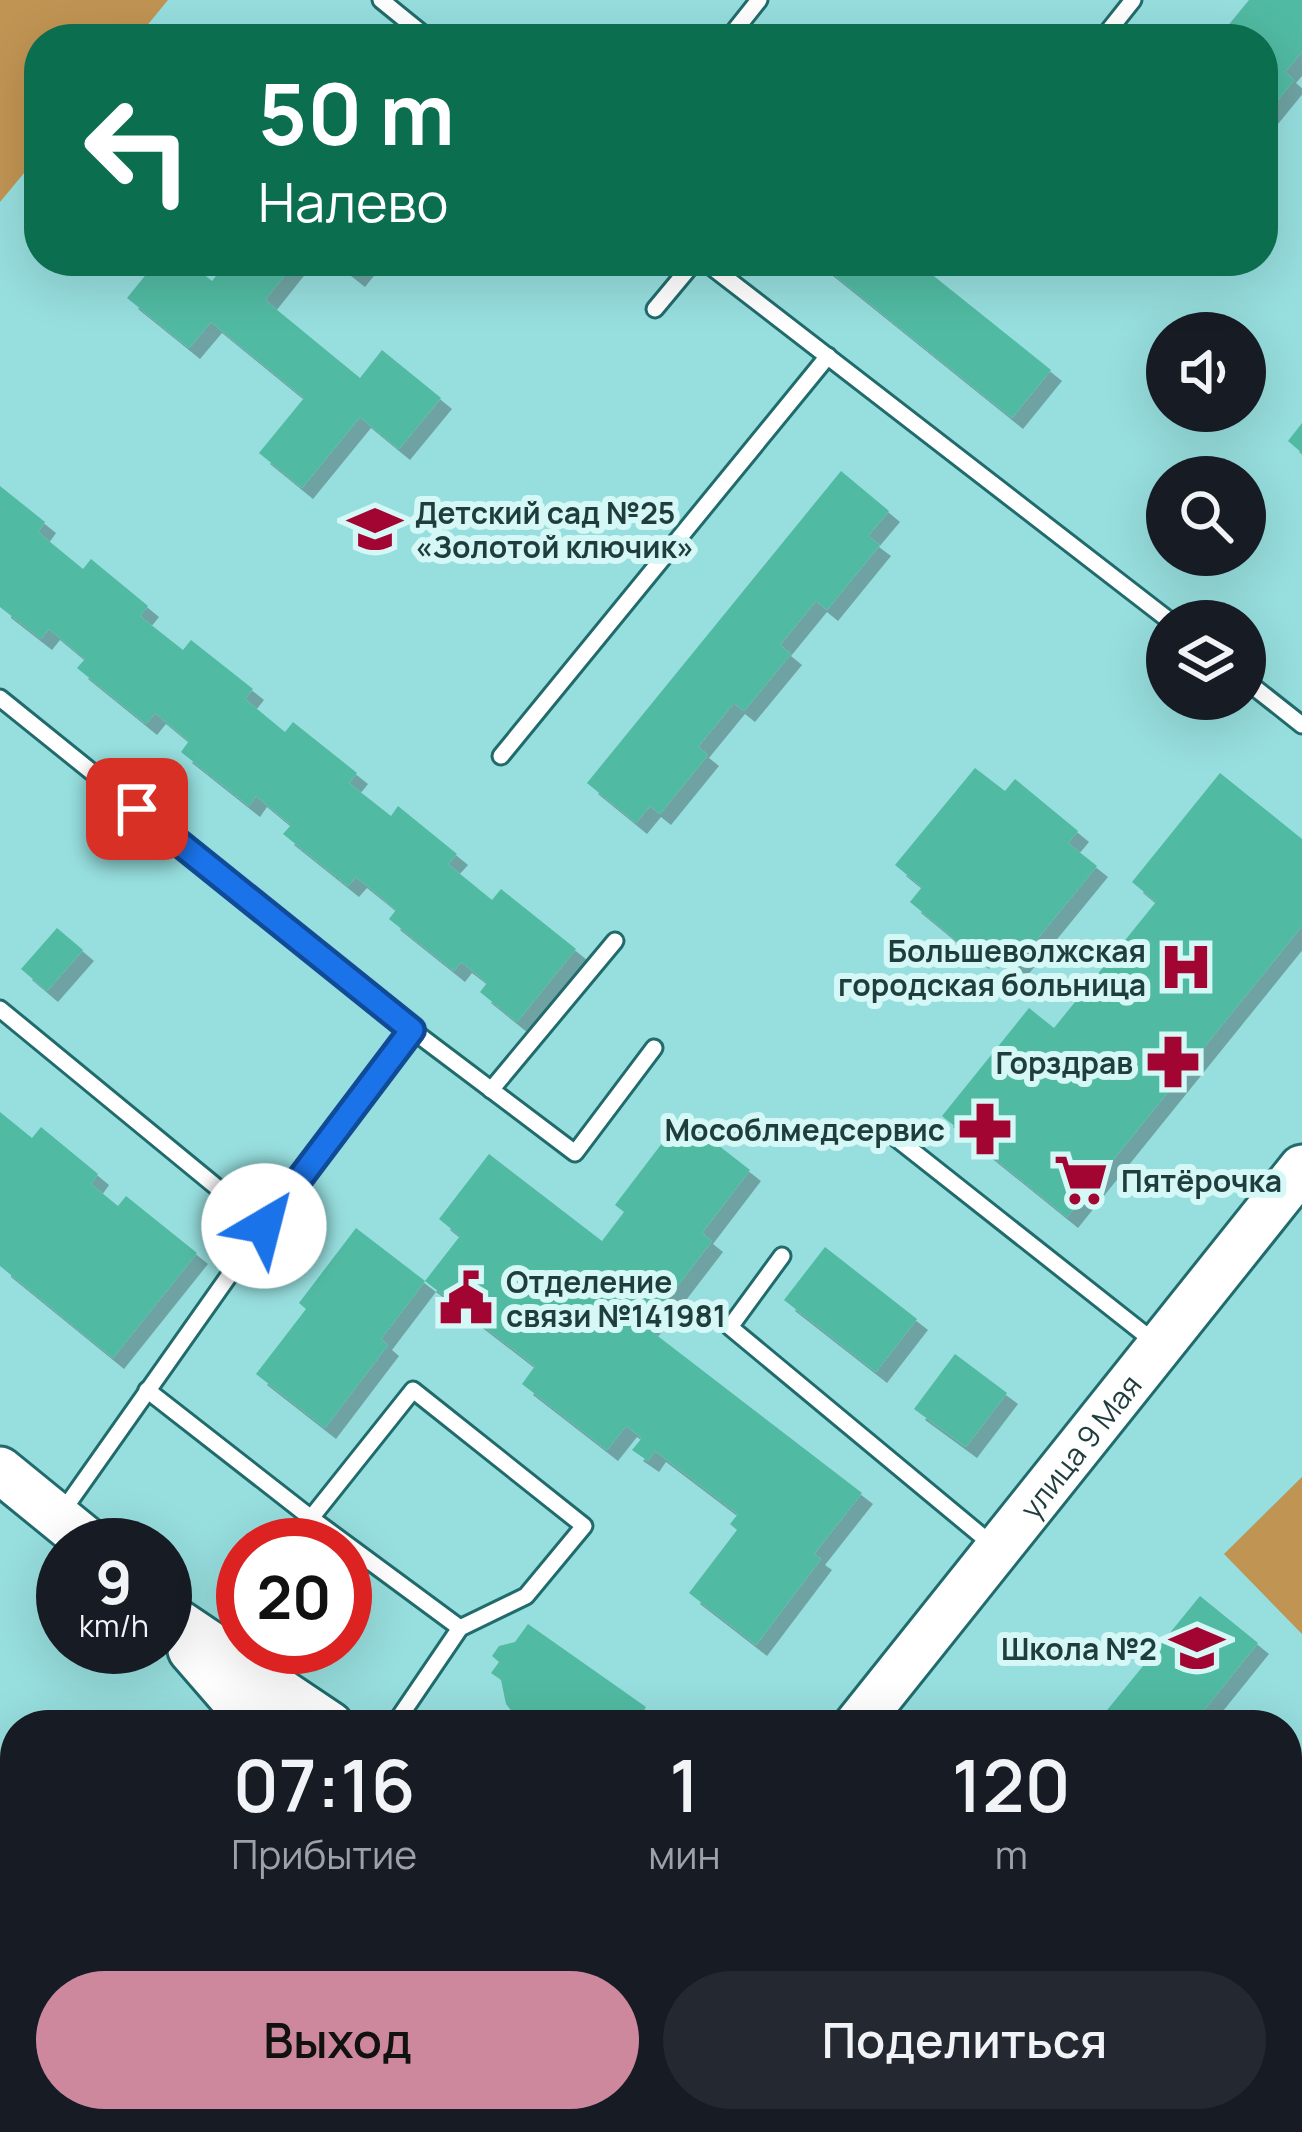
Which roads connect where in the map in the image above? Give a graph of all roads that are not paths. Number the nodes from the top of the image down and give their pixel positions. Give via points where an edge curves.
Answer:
1 (381, 0) edge
2 (759, 0) edge
3 (1133, 0) edge
4 (411, 24) edge
5 (740, 24) edge
6 (1114, 24) edge
7 (682, 276) edge
8 (724, 276) edge
9 (655, 309) dead end
10 (828, 356) junction
11 (1146, 603) edge
12 (1266, 697) edge
13 (0, 698) edge
14 (1302, 725) edge
15 (501, 756) dead end
16 (616, 941) dead end
17 (0, 1009) edge
18 (412, 1030) junction
19 (654, 1048) dead end
20 (491, 1090) junction
21 (891, 1134) dead end
22 (1302, 1168) edge
23 (264, 1226) junction
24 (782, 1256) dead end
25 (1160, 1346) junction
26 (147, 1390) junction
27 (0, 1470) edge
28 (59, 1518) edge
29 (82, 1518) edge
30 (311, 1518) joint
31 (998, 1549) junction
32 (372, 1563) edge
33 (460, 1628) junction
34 (192, 1636) edge
35 (192, 1650) edge
36 (243, 1710) edge
37 (306, 1710) edge
38 (404, 1710) edge
39 (869, 1710) edge

1 - 4 lane
2 - 5 lane
3 - 6 lane
7 - 9 lane
8 - 10 lane
10 - 11 lane
10 - 15 lane
12 - 14 lane
13 - 18 lane
16 - 20 lane
17 - 23 lane
18 - 20 lane
18 - 23 lane
19 - 20 lane via 575,1154
21 - 25 lane
22 - 25 street, улица 9 Мая
23 - 26 lane
24 - 31 lane via 730,1328
25 - 31 street, улица 9 Мая
26 - 29 lane
26 - 30 lane
27 - 28 street
30 - 33 lane via 413,1390 584,1526 526,1596
31 - 39 street, улица 9 Мая
32 - 33 lane
33 - 38 lane
34 - 37 street
35 - 36 street

